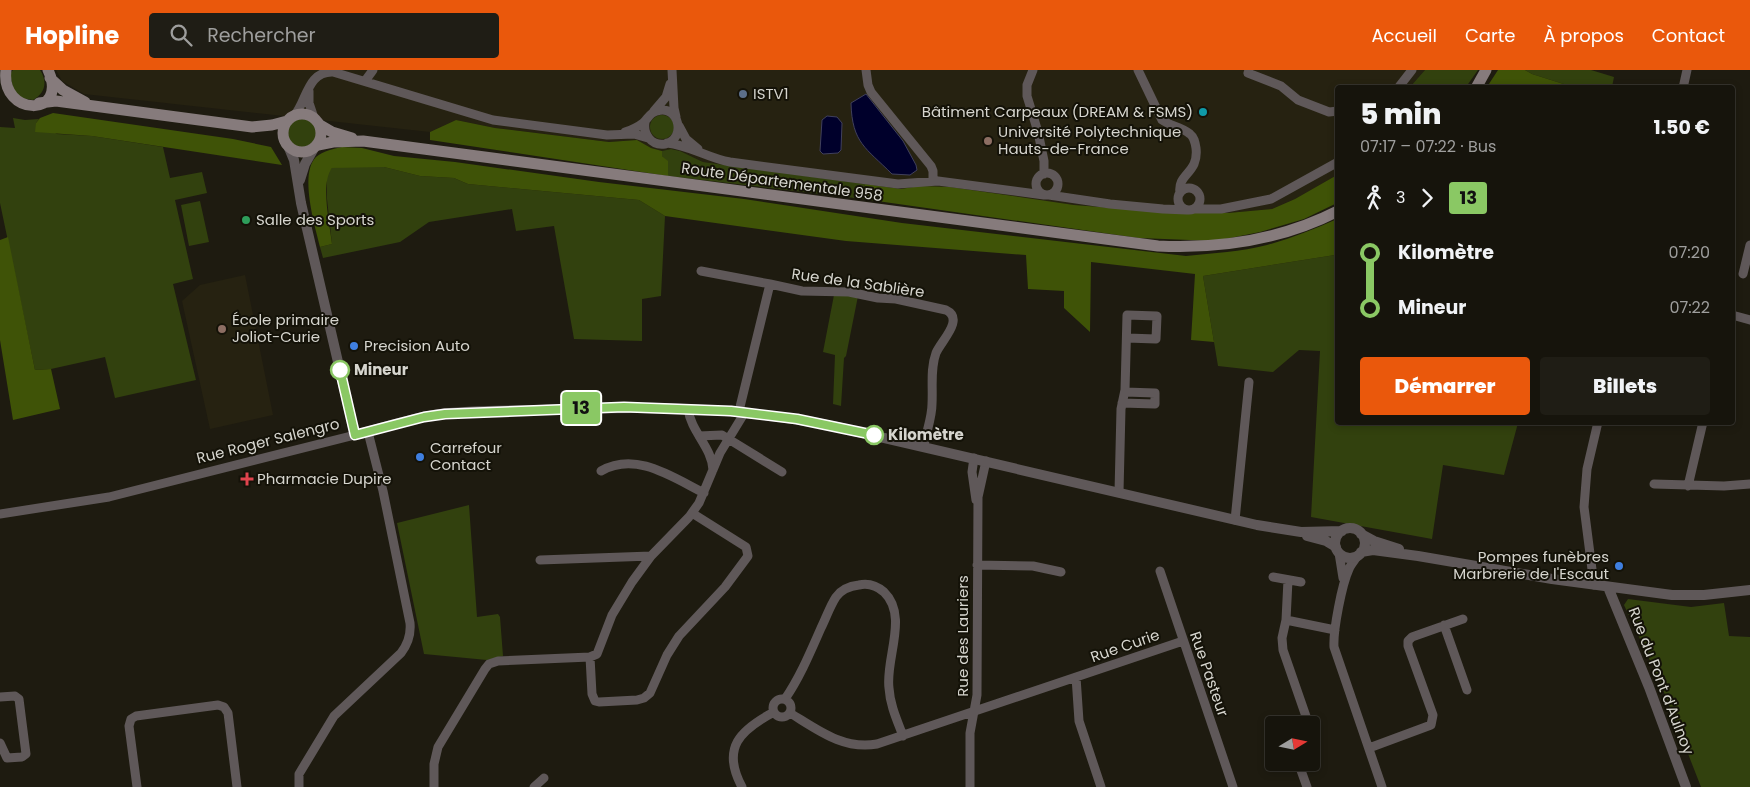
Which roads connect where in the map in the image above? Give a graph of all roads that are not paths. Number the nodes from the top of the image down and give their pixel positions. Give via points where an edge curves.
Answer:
1 (373, 70) edge
2 (866, 70) edge
3 (1033, 70) edge
4 (1138, 70) edge
5 (1412, 70) edge
6 (1486, 70) edge
7 (1687, 70) edge
8 (1246, 71) edge
9 (3, 73) edge
10 (49, 74) edge
11 (672, 75) edge
12 (365, 81) junction
13 (1400, 85) edge
14 (1478, 85) edge
15 (1684, 85) edge
16 (309, 87) junction
17 (3, 94) edge
18 (39, 103) junction
19 (94, 106) junction
20 (653, 112) junction
21 (1335, 112) edge
22 (290, 118) junction
23 (316, 121) junction
24 (646, 122) junction
25 (677, 122) junction
26 (252, 127) junction
27 (620, 134) junction
28 (648, 138) junction
29 (363, 141) junction
30 (667, 143) junction
31 (287, 145) junction
32 (315, 148) junction
33 (704, 154) junction
34 (1335, 164) edge
35 (1041, 177) junction
36 (933, 181) junction
37 (1058, 184) junction
38 (299, 189) junction
39 (1008, 190) junction
40 (1180, 194) junction
41 (1199, 194) junction
42 (1047, 195) junction
43 (1076, 199) junction
44 (1154, 208) junction
45 (1228, 208) junction
46 (1191, 209) junction
47 (1335, 212) edge
48 (1750, 245) edge
49 (701, 271) dead end
50 (1743, 274) dead end
51 (770, 284) junction
52 (1735, 317) edge
53 (1750, 320) edge
54 (1127, 338) dead end
55 (1249, 382) dead end
56 (1125, 392) junction
57 (1122, 403) junction
58 (688, 409) junction
59 (742, 412) junction
60 (1597, 425) edge
61 (1702, 425) edge
62 (368, 432) junction
63 (355, 435) junction
64 (699, 436) junction
65 (729, 439) junction
66 (924, 446) junction
67 (974, 458) junction
68 (986, 461) junction
69 (713, 470) junction
70 (601, 472) dead end
71 (782, 472) dead end
72 (1654, 484) dead end
73 (1750, 484) edge
74 (1688, 486) junction
75 (1119, 492) junction
76 (704, 493) junction
77 (692, 513) junction
78 (0, 514) edge
79 (977, 515) junction
80 (1236, 520) junction
81 (1292, 531) junction
82 (1342, 531) junction
83 (1360, 533) junction
84 (1338, 550) junction
85 (1360, 554) junction
86 (651, 556) junction
87 (1418, 556) junction
88 (540, 560) dead end
89 (977, 565) junction
90 (1160, 571) dead end
91 (1060, 572) dead end
92 (1273, 577) dead end
93 (1288, 580) junction
94 (1301, 582) dead end
95 (1594, 585) junction
96 (1343, 586) junction
97 (1608, 587) junction
98 (1750, 590) edge
99 (1463, 619) dead end
100 (1286, 620) junction
101 (1444, 625) junction
102 (1335, 630) junction
103 (1183, 640) junction
104 (590, 657) junction
105 (1076, 677) junction
106 (1467, 690) dead end
107 (0, 698) edge
108 (785, 699) junction
109 (975, 710) junction
110 (774, 712) junction
111 (790, 713) junction
112 (1309, 716) edge
113 (903, 736) junction
114 (0, 744) edge
115 (1369, 748) junction
116 (1301, 771) edge
117 (544, 778) dead end
118 (137, 787) edge
119 (237, 787) edge
120 (299, 787) edge
121 (434, 787) edge
122 (534, 787) edge
123 (742, 787) edge
124 (970, 787) edge
125 (1101, 787) edge
126 (1233, 787) edge
127 (1307, 787) edge
128 (1382, 787) edge
129 (1686, 787) edge

1 - 12 street
2 - 36 street via 870,92 931,166
3 - 35 street via 1026,96 1044,157
4 - 40 street via 1160,118 1190,134 1195,142 1195,163 1180,182
5 - 13 street
6 - 14 main road
7 - 15 street
8 - 21 street via 1282,86 1298,100
9 - 17 main road
10 - 18 main road via 49,92
10 - 19 main road via 67,93
11 - 20 street via 664,100
11 - 25 street
12 - 16 street via 329,71 315,78
12 - 27 street via 493,120 606,135
16 - 22 street via 298,111
16 - 23 street via 309,103
17 - 18 main road via 21,106
18 - 19 main road via 56,101
19 - 26 main road
20 - 24 street
20 - 25 street via 667,111
22 - 23 main road via 304,114
22 - 26 main road via 272,125
22 - 31 main road via 283,131
23 - 29 main road, Route Départementale 958 via 338,134
23 - 32 main road via 322,135
24 - 27 street
24 - 28 street
25 - 30 street via 676,136
25 - 33 street via 686,139
26 - 31 main road
27 - 28 street
28 - 30 street via 656,143
29 - 32 main road, Route Départementale 958 via 333,142
29 - 47 main road, Route Départementale 958 via 1143,244 1197,247 1229,244 1268,237
30 - 33 street
31 - 32 main road via 301,153
31 - 38 street via 294,160
32 - 38 street via 305,164
33 - 36 street via 730,162 874,181 902,184
34 - 45 street via 1276,197
35 - 37 street via 1053,175
35 - 39 street via 1026,187
35 - 42 street via 1037,189
36 - 39 street
37 - 42 street via 1056,192
37 - 43 street
38 - 63 street
39 - 42 street
40 - 41 street via 1191,188
40 - 44 street via 1168,204
40 - 46 street via 1180,205
41 - 45 street
41 - 46 street via 1200,203
42 - 43 street
43 - 44 street
44 - 46 street
45 - 46 street
48 - 50 street
49 - 51 street, Rue de la Sablière
51 - 59 street, Rue de la Sablière
51 - 66 street, Rue de la Sablière via 896,299 951,312 953,324 934,360 932,408
52 - 53 street
54 - 56 street
55 - 80 street
56 - 57 street
56 - 57 street via 1156,393 1155,404
57 - 75 street
58 - 59 street, Rue Roger Salengro
58 - 62 street, Rue Roger Salengro via 605,407 457,412
58 - 64 street via 690,421
59 - 65 street, Rue de la Sablière
59 - 66 street, Rue Roger Salengro via 808,420
60 - 95 street via 1584,507
61 - 74 street
62 - 63 street, Rue Roger Salengro
62 - 120 street via 383,491 410,632 401,653 334,716 299,774
63 - 78 street, Rue Roger Salengro via 109,497
64 - 65 street via 718,434
64 - 69 street via 711,456
65 - 69 street, Rue de la Sablière
65 - 71 street
66 - 67 street, Rue Roger Salengro
67 - 68 street, Rue Roger Salengro
67 - 79 street, Rue des Lauriers via 972,472
68 - 75 street, Rue Roger Salengro
68 - 79 street, Rue des Lauriers
69 - 76 street, Rue de la Sablière
70 - 76 street via 615,464 643,464
72 - 74 street
73 - 74 street
75 - 80 street, Rue Roger Salengro
76 - 77 street, Rue de la Sablière
77 - 86 street, Rue de la Sablière
77 - 104 street via 746,547 748,556 733,578 679,636 667,655 653,690 644,698 595,701
79 - 89 street, Rue des Lauriers
80 - 81 street, Rue Roger Salengro
81 - 82 street
81 - 84 street via 1326,541
82 - 83 street via 1352,528
82 - 84 street via 1336,538
83 - 85 street via 1364,541
83 - 87 street
84 - 85 street via 1348,558
84 - 96 street
85 - 87 street via 1375,550
85 - 96 street via 1350,566
86 - 88 street
86 - 104 street, Rue de la Sablière via 619,603 599,651
87 - 95 street
89 - 91 street via 1033,566
89 - 109 street, Rue des Lauriers via 978,695
90 - 103 street, Rue Pasteur
92 - 93 street
93 - 94 street
93 - 100 street
95 - 97 street
96 - 102 street
97 - 98 street via 1684,596
97 - 129 street, Rue du Pont d'Aulnoy
99 - 101 street
100 - 102 street
100 - 112 street via 1283,650
101 - 106 street
101 - 115 street via 1412,637 1408,642 1433,716 1432,725
102 - 115 street via 1335,651
103 - 105 street, Rue Curie
103 - 126 street, Rue Pasteur
104 - 121 street via 502,660 490,664 438,747
105 - 109 street, Rue Curie
105 - 125 street, Rue Curie via 1079,721
107 - 114 street via 15,696 19,699 26,753 7,758
108 - 110 street via 775,702
108 - 111 street via 791,705
108 - 113 street via 801,673 837,595 856,585 873,586 887,596 894,611 895,637 888,685
109 - 113 street, Rue Curie
109 - 124 street, Rue des Lauriers via 970,733
110 - 111 street via 781,717
110 - 123 street via 756,722 736,743 734,762
111 - 113 street, Rue Curie via 845,743 872,744
115 - 128 street
116 - 127 street
117 - 122 street
118 - 119 street via 130,719 218,706 224,707 228,713

